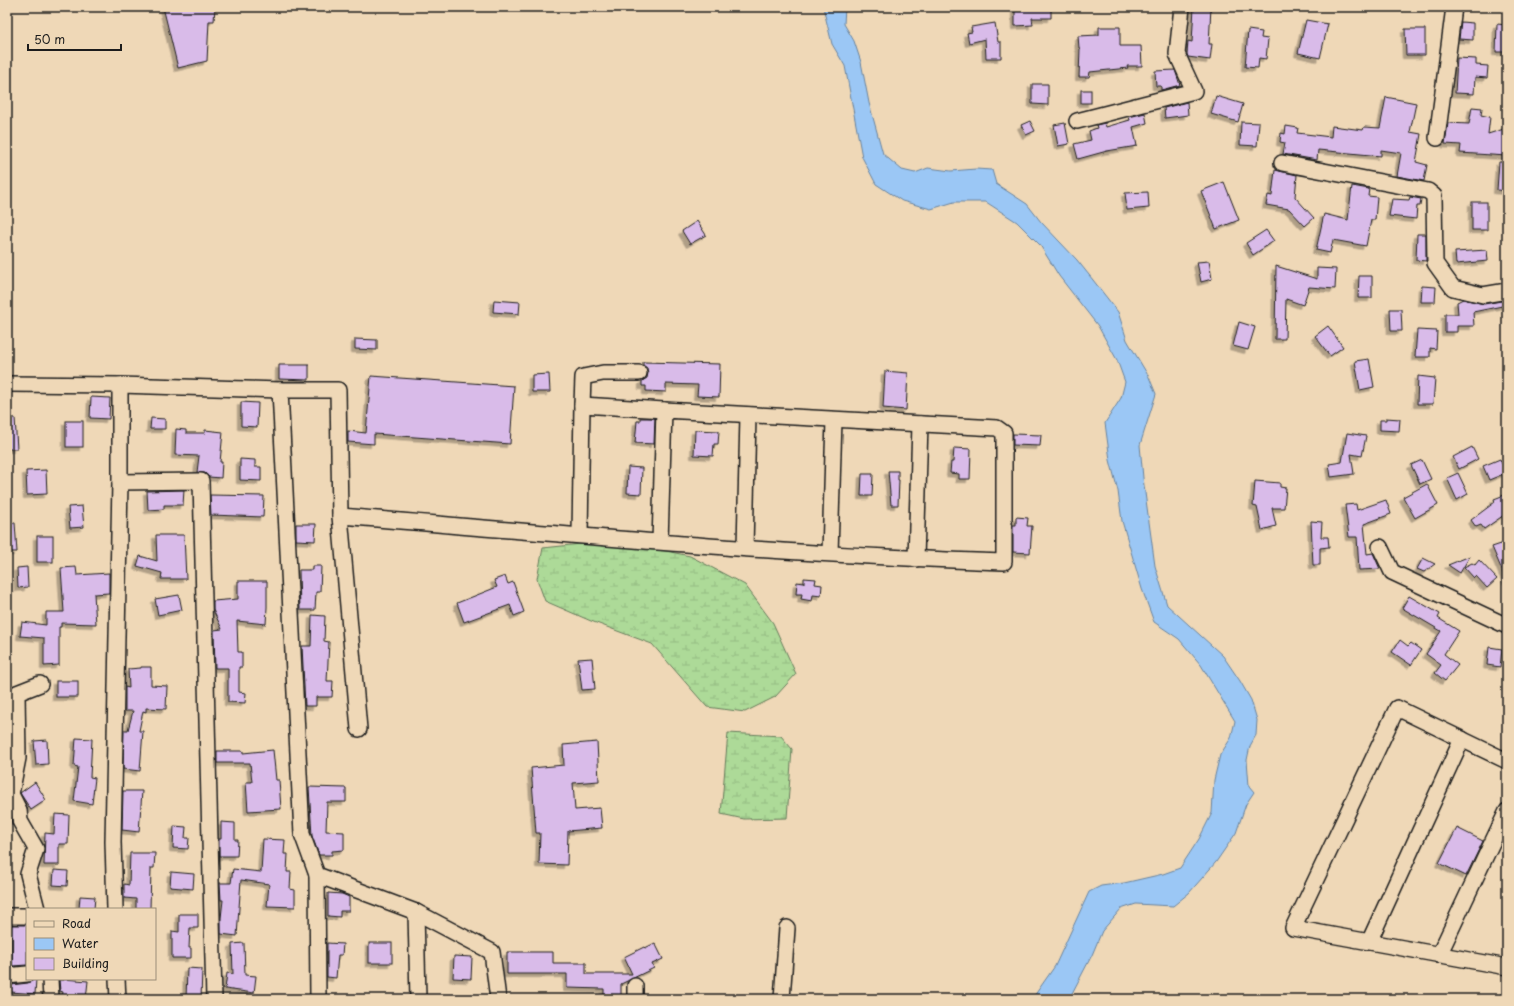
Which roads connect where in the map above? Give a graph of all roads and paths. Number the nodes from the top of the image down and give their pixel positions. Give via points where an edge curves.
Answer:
1 (1182, 7) edge
2 (1454, 7) edge
3 (1077, 121) dead end
4 (1437, 138) dead end
5 (1282, 163) dead end
6 (1507, 291) edge
7 (639, 373) dead end
8 (7, 384) edge
9 (120, 385) junction
10 (280, 390) junction
11 (582, 406) junction
12 (664, 410) junction
13 (748, 415) junction
14 (834, 420) junction
15 (920, 424) junction
16 (120, 482) junction
17 (340, 516) junction
18 (580, 535) junction
19 (660, 542) junction
20 (1380, 547) dead end
21 (745, 548) junction
22 (830, 553) junction
23 (916, 559) junction
24 (1507, 626) edge
25 (40, 684) dead end
26 (360, 729) dead end
27 (1462, 739) junction
28 (1507, 761) edge
29 (9, 793) edge
30 (1507, 811) edge
31 (317, 875) junction
32 (37, 908) edge
33 (115, 908) edge
34 (416, 912) junction
35 (7, 916) edge
36 (26, 916) edge
37 (788, 928) dead end
38 (1369, 942) junction
39 (1439, 955) junction
40 (1507, 967) edge
41 (26, 974) edge
42 (7, 976) edge
43 (50, 980) edge
44 (117, 980) edge
45 (51, 999) edge
46 (118, 999) edge
47 (214, 999) edge
48 (318, 999) edge
49 (418, 999) edge
50 (498, 999) edge
51 (782, 999) edge

1 - 3 street via 1177,54 1194,91
2 - 4 street
5 - 6 street via 1428,191 1434,196 1435,264 1453,288 1483,295
7 - 11 street via 602,373 583,377
8 - 9 street
9 - 10 street
9 - 16 street
10 - 17 street via 338,390
10 - 31 street via 302,834
11 - 12 street
11 - 18 street
12 - 13 street
12 - 19 street
13 - 14 street
13 - 21 street
14 - 15 street
14 - 22 street
15 - 23 street
15 - 23 street via 997,428 1004,433 1004,562
16 - 33 street via 113,842
16 - 47 street via 201,481
17 - 18 street
17 - 26 street
18 - 19 street
19 - 21 street
20 - 24 street via 1392,572
21 - 22 street
22 - 23 street
25 - 29 street via 17,693 18,758
27 - 28 street
27 - 38 street
27 - 38 street via 1397,708 1293,928
29 - 32 street via 18,810 20,821 36,849 28,874
30 - 39 street
31 - 34 street
31 - 48 street
34 - 49 street
34 - 50 street via 492,952
35 - 36 street
37 - 51 street
38 - 39 street
39 - 40 street
41 - 42 street
43 - 45 street
44 - 46 street

